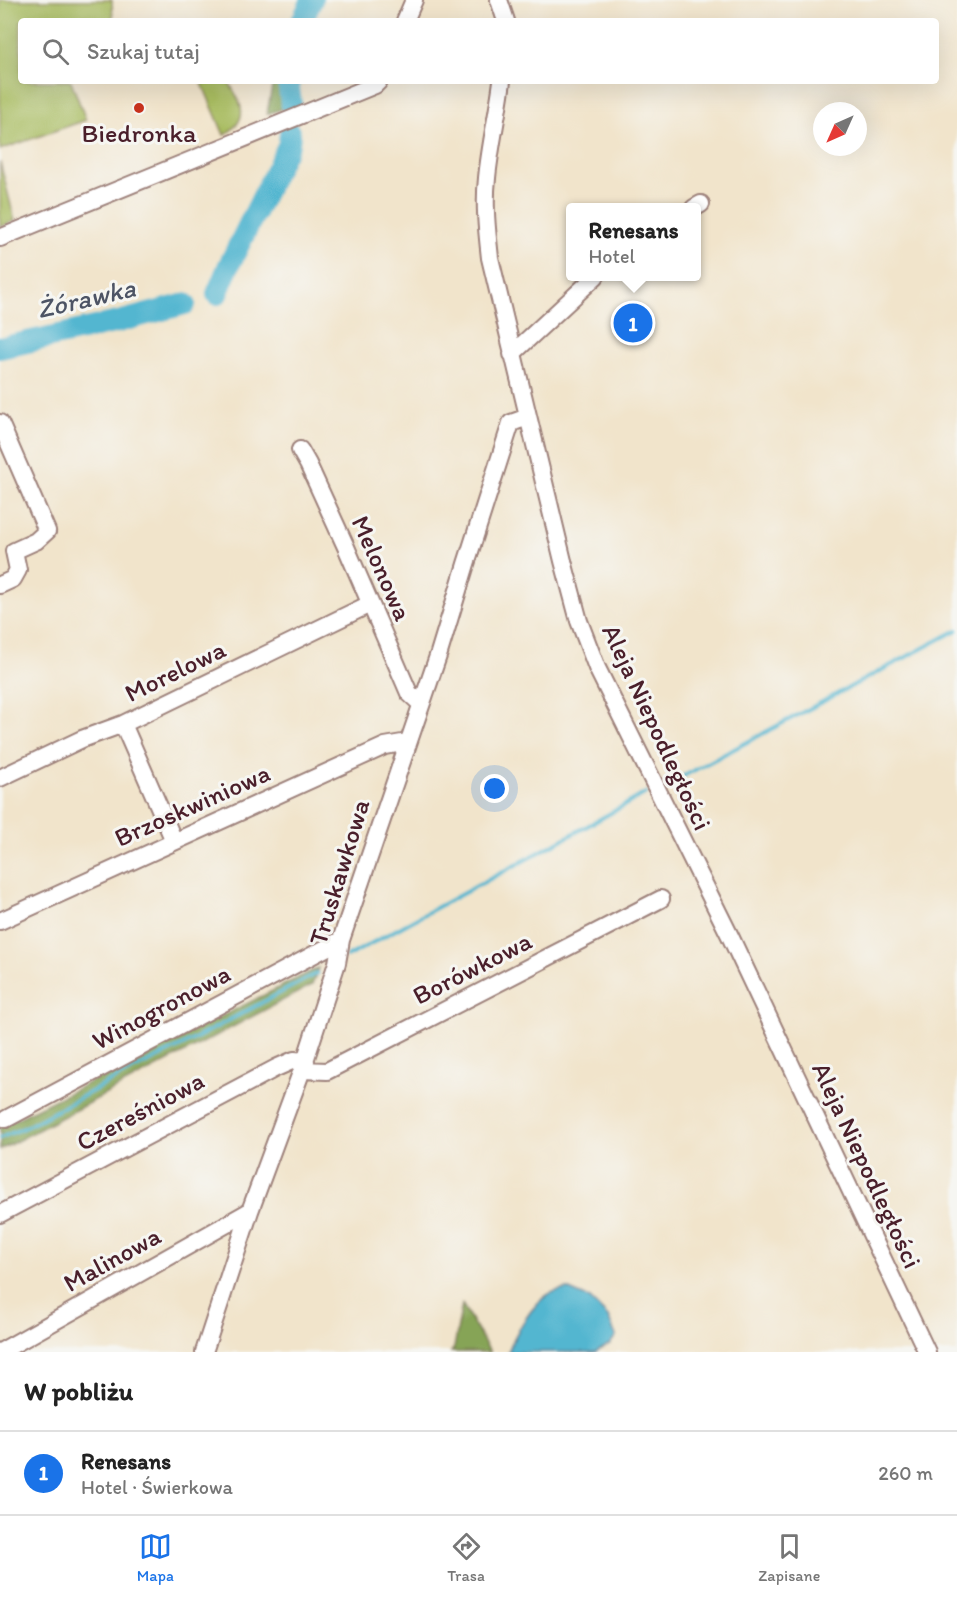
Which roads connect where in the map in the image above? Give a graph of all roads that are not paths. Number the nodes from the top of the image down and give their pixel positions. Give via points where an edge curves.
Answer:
1 (414, 0) edge
2 (499, 0) edge
3 (406, 18) edge
4 (505, 18) edge
5 (376, 84) edge
6 (502, 84) edge
7 (0, 238) edge
8 (591, 281) edge
9 (512, 354) junction
10 (528, 417) junction
11 (0, 423) edge
12 (300, 450) dead end
13 (0, 585) edge
14 (370, 604) junction
15 (421, 704) junction
16 (123, 724) junction
17 (408, 742) junction
18 (0, 778) edge
19 (174, 841) junction
20 (662, 899) dead end
21 (0, 921) edge
22 (341, 940) junction
23 (304, 1066) junction
24 (6, 1119) dead end
25 (250, 1210) junction
26 (0, 1214) edge
27 (0, 1352) edge
28 (204, 1352) edge
29 (927, 1352) edge

1 - 3 street
2 - 4 street
5 - 7 street
6 - 9 street, Aleja Niepodległości via 485,204 490,258
8 - 9 street
9 - 10 street, Aleja Niepodległości
10 - 15 street, Truskawkowa via 511,423
10 - 29 street, Aleja Niepodległości via 562,561 597,669 730,936
11 - 13 street via 47,531 14,551 18,570 13,579
12 - 14 street, Melonowa
14 - 15 street, Melonowa via 409,693
14 - 16 street, Morelowa
15 - 17 street, Truskawkowa
16 - 18 street, Morelowa
16 - 19 street
17 - 19 street, Brzoskwiniowa via 385,746
17 - 22 street, Truskawkowa
19 - 21 street, Brzoskwiniowa
20 - 23 street, Borówkowa via 327,1071
22 - 23 street, Truskawkowa
22 - 24 street, Winogronowa
23 - 25 street, Truskawkowa
23 - 26 street, Czereśniowa via 294,1060 276,1068
25 - 27 street, Malinowa
25 - 28 street, Truskawkowa

